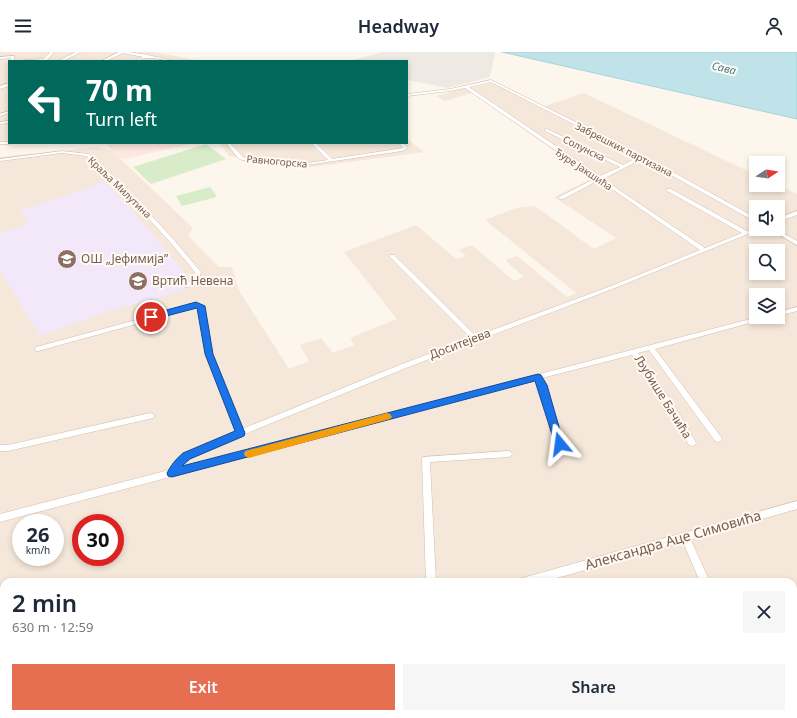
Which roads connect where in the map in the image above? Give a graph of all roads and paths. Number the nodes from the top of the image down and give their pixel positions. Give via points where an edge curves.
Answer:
1 (52, 52) edge
2 (80, 52) edge
3 (123, 52) edge
4 (148, 56) junction
5 (0, 58) edge
6 (12, 60) edge
7 (44, 60) edge
8 (62, 60) edge
9 (105, 60) edge
10 (138, 60) edge
11 (167, 60) edge
12 (466, 87) junction
13 (408, 95) edge
14 (546, 130) dead end
15 (229, 144) edge
16 (314, 144) edge
17 (402, 144) edge
18 (642, 157) junction
19 (0, 160) edge
20 (332, 161) junction
21 (622, 166) junction
22 (599, 179) junction
23 (669, 190) dead end
24 (561, 198) dead end
25 (797, 213) edge
26 (749, 216) edge
27 (785, 217) edge
28 (749, 232) edge
29 (746, 233) junction
30 (784, 236) edge
31 (797, 243) edge
32 (704, 250) junction
33 (392, 256) dead end
34 (187, 286) dead end
35 (797, 309) edge
36 (785, 312) edge
37 (749, 321) edge
38 (475, 339) junction
39 (650, 347) junction
40 (38, 349) dead end
41 (633, 351) junction
42 (538, 377) junction
43 (150, 416) dead end
44 (240, 433) junction
45 (718, 439) dead end
46 (560, 444) dead end
47 (692, 444) dead end
48 (0, 448) edge
49 (508, 454) dead end
50 (172, 473) junction
51 (796, 507) edge
52 (0, 518) edge
53 (685, 537) junction
54 (431, 578) edge
55 (540, 578) edge
56 (703, 578) edge

1 - 7 street
2 - 8 street
3 - 4 street
3 - 9 street
4 - 10 street
4 - 11 street
5 - 6 street via 13,57
12 - 13 street
12 - 18 street, Забрешких партизана via 491,80
12 - 22 street, Ђуре Јакшића
14 - 21 street, Солунска
15 - 20 street, Равногорска via 244,159 302,164
16 - 20 street, Равногорска
17 - 20 street, Равногорска via 405,149
18 - 21 street
18 - 26 street, Забрешких партизана
19 - 34 street, Краља Милутина via 62,152 87,155 140,206 198,272 196,280
21 - 22 street
22 - 24 street
22 - 32 street, Ђуре Јакшића
23 - 29 street
25 - 27 street
28 - 29 street, Доситејева
29 - 32 street, Доситејева
30 - 31 street
32 - 38 street, Доситејева
33 - 38 street
35 - 36 street
37 - 39 street
38 - 44 street, Доситејева
39 - 41 street
39 - 45 street
40 - 44 street via 199,305 209,354
41 - 42 street
41 - 47 street, Љубише Бачића via 671,407
42 - 46 street
42 - 50 street
43 - 48 street
44 - 50 street, Доситејева via 187,456
49 - 54 street via 426,459
50 - 52 street
51 - 53 street, Александра Аце Симовића
53 - 55 street, Александра Аце Симовића
53 - 56 street

